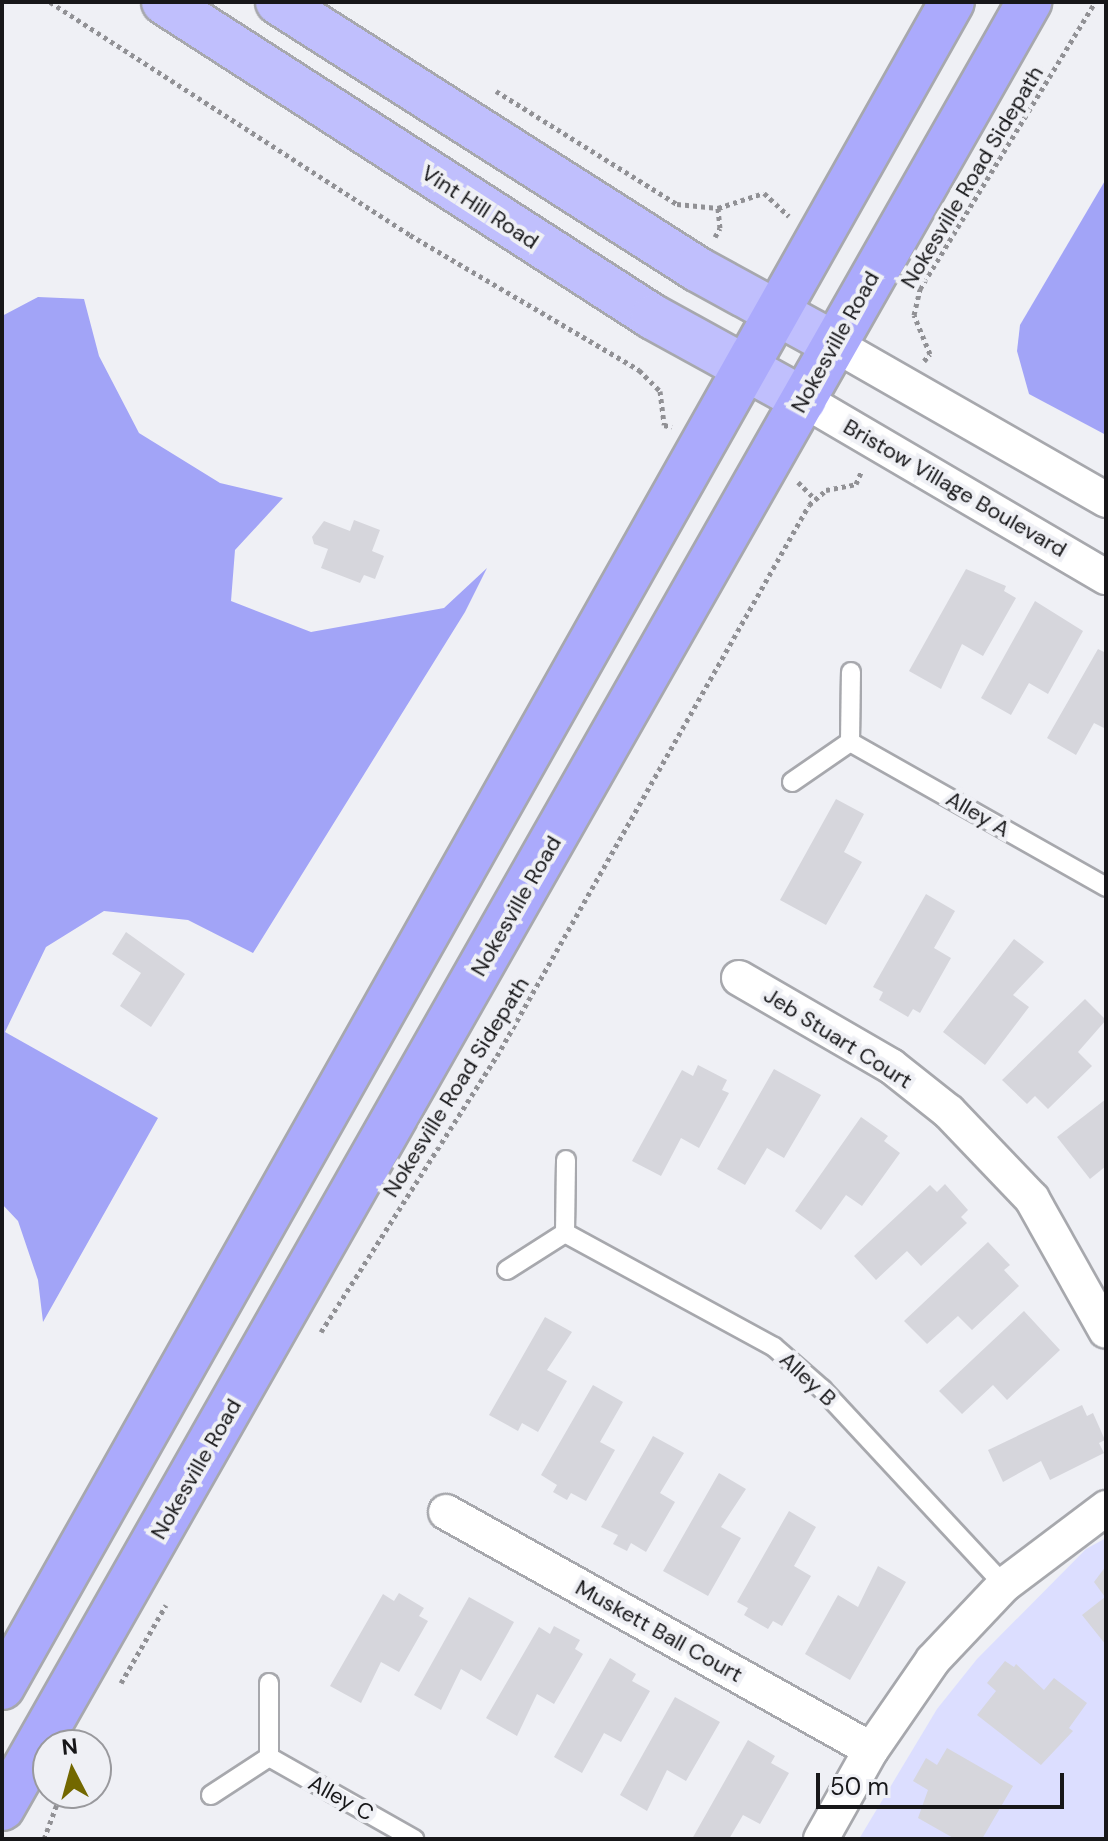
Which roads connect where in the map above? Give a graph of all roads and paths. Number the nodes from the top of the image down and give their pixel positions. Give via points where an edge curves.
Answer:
1 (50, 2) edge
2 (164, 2) edge
3 (278, 2) edge
4 (952, 2) edge
5 (1029, 2) edge
6 (1095, 2) edge
7 (488, 86) dead end
8 (718, 208) junction
9 (777, 210) dead end
10 (720, 228) dead end
11 (778, 313) junction
12 (834, 344) junction
13 (644, 363) dead end
14 (746, 369) junction
15 (639, 370) junction
16 (917, 371) dead end
17 (804, 400) junction
18 (680, 429) dead end
19 (863, 465) dead end
20 (801, 483) dead end
21 (814, 498) junction
22 (1106, 500) edge
23 (1106, 577) edge
24 (851, 672) dead end
25 (850, 742) junction
26 (792, 782) dead end
27 (1106, 887) edge
28 (739, 978) dead end
29 (566, 1160) dead end
30 (565, 1233) junction
31 (507, 1270) dead end
32 (1106, 1331) edge
33 (312, 1347) dead end
34 (1106, 1508) edge
35 (446, 1512) dead end
36 (1004, 1585) junction
37 (173, 1591) dead end
38 (269, 1683) dead end
39 (2, 1687) edge
40 (114, 1695) dead end
41 (100, 1719) dead end
42 (95, 1729) edge
43 (871, 1750) junction
44 (269, 1757) junction
45 (211, 1795) dead end
46 (2, 1808) edge
47 (55, 1809) edge
48 (44, 1839) edge
49 (414, 1839) edge
50 (821, 1839) edge

1 - 15 path via 410,235
2 - 14 main road, Vint Hill Road via 653,317
3 - 11 main road via 697,269
4 - 11 highway
5 - 12 highway, Nokesville Road
6 - 16 path, Nokesville Road Sidepath via 920,289 915,321 930,354
7 - 8 path via 677,204
8 - 9 path via 764,193
8 - 10 path
11 - 12 main road
11 - 14 highway
12 - 17 highway, Nokesville Road
12 - 22 street
13 - 15 path
14 - 17 main road, Vint Hill Road
14 - 39 highway
15 - 18 path via 660,391 664,425
17 - 23 street, Bristow Village Boulevard
17 - 46 highway, Nokesville Road
19 - 21 path via 856,484 834,487
20 - 21 path
21 - 33 path, Nokesville Road Sidepath via 497,1056
24 - 25 lane
25 - 26 lane
25 - 27 lane, Alley A
28 - 32 street, Jeb Stuart Court via 891,1066 949,1112 1032,1199
29 - 30 lane
30 - 31 lane
30 - 36 lane, Alley B via 786,1357
34 - 36 street
35 - 43 street, Muskett Ball Court
36 - 43 street via 933,1660
37 - 40 path
38 - 44 lane
41 - 42 path
43 - 50 street
44 - 45 lane
44 - 49 lane, Alley C
47 - 48 path

